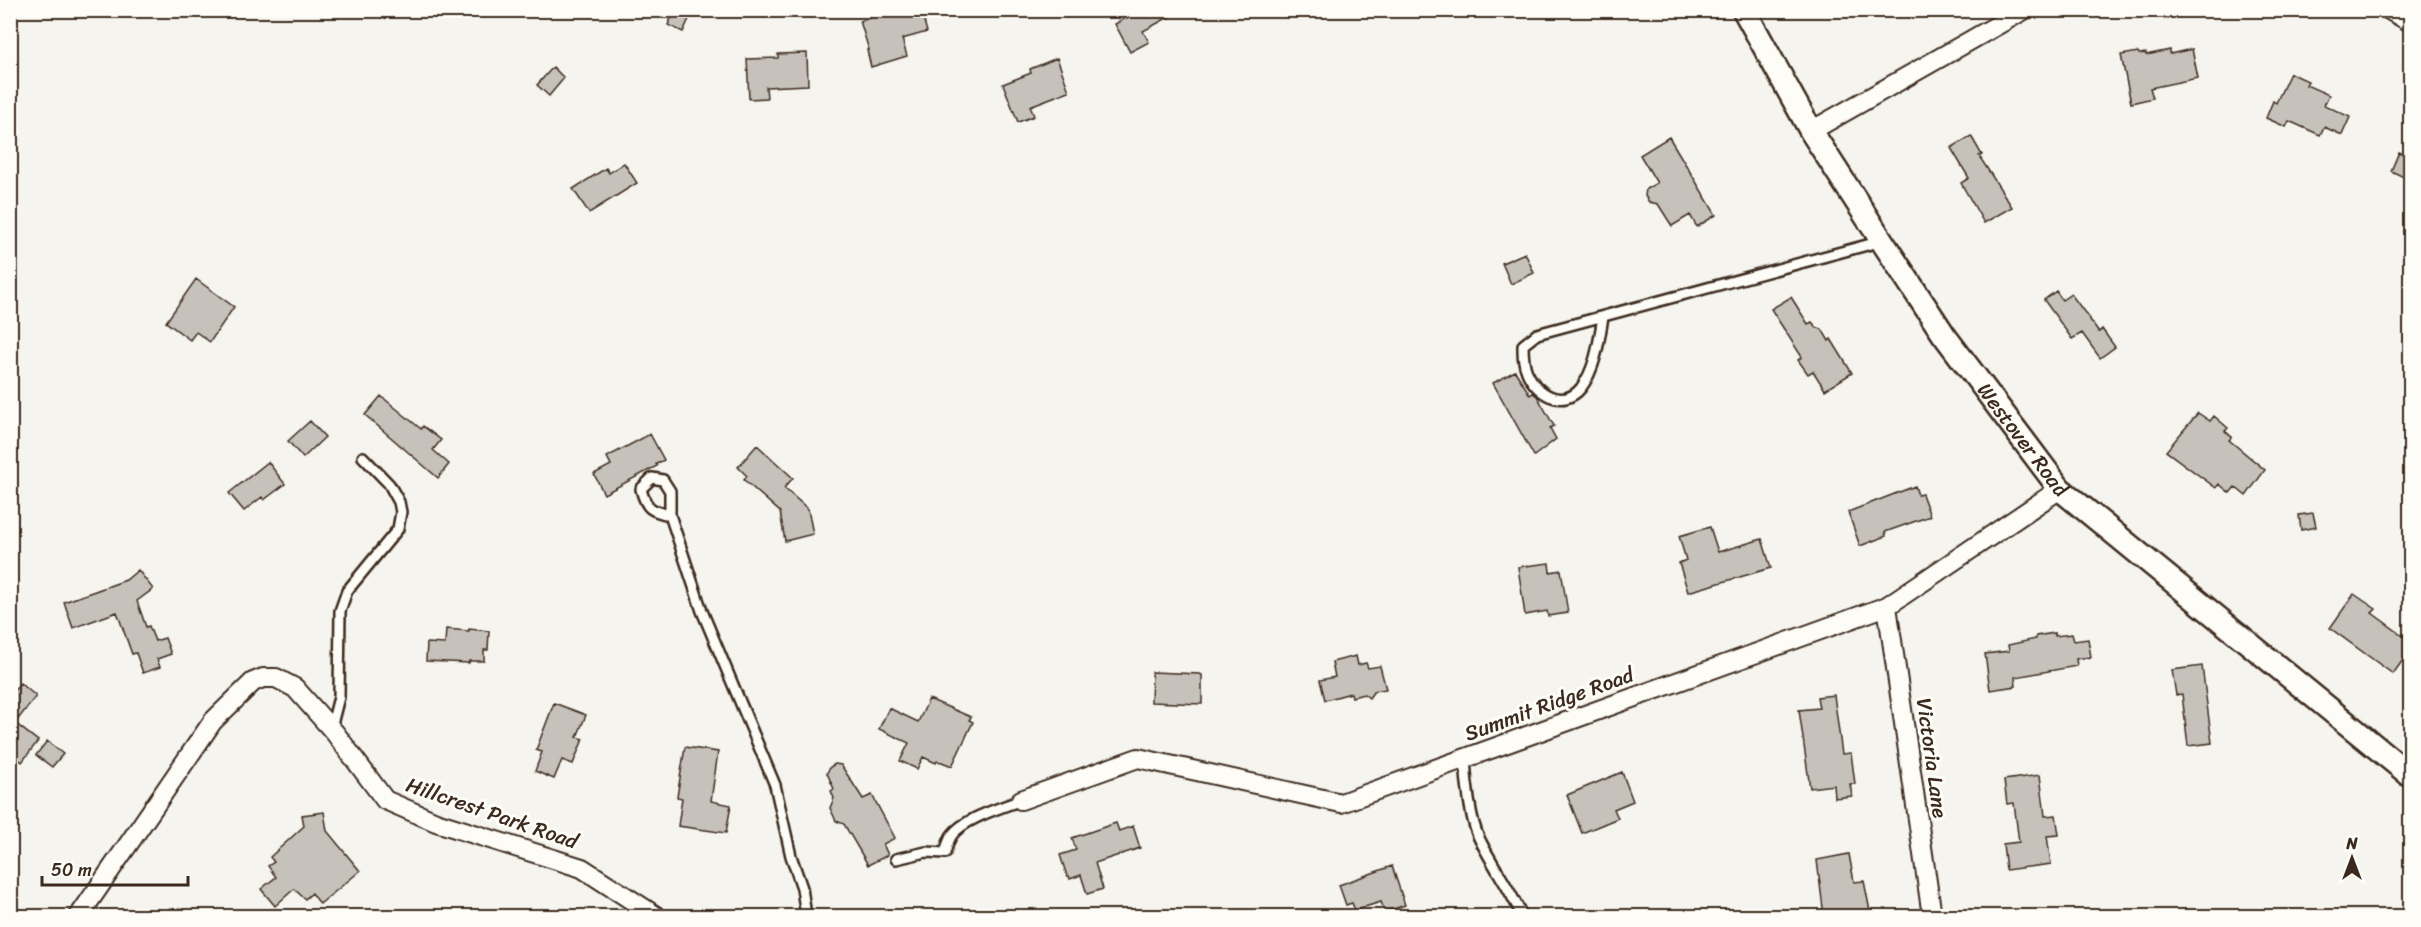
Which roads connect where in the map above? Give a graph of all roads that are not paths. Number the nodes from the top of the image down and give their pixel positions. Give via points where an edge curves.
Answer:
1 (1744, 10) edge
2 (2024, 10) edge
3 (2389, 10) edge
4 (2410, 22) edge
5 (1811, 131) junction
6 (1882, 241) junction
7 (1603, 316) junction
8 (363, 457) dead end
9 (2060, 489) junction
10 (670, 515) dead end
11 (1887, 606) junction
12 (331, 728) junction
13 (1465, 758) junction
14 (2410, 776) edge
15 (1021, 800) joint
16 (896, 859) dead end
17 (79, 916) edge
18 (656, 916) edge
19 (806, 916) edge
20 (1522, 916) edge
21 (1932, 916) edge

1 - 5 street, Westover Road
2 - 5 street
3 - 4 street
5 - 6 street, Westover Road
6 - 7 lane
6 - 9 street, Westover Road via 1944,335
7 - 7 lane via 1537,334 1523,345 1527,374 1541,393 1568,399 1580,390 1589,375
8 - 12 lane via 389,484 401,512 398,529 347,591 340,611 339,697
9 - 11 street, Summit Ridge Road
9 - 14 street, Westover Road
10 - 19 lane via 702,611 775,785
11 - 13 street, Summit Ridge Road
11 - 21 street, Victoria Lane
12 - 17 street, Hillcrest Park Road via 286,682 276,678 253,682 213,721
12 - 18 street, Hillcrest Park Road via 385,800 436,822 582,868
13 - 15 street, Summit Ridge Road via 1341,803 1138,758
13 - 20 lane via 1466,784 1478,837
15 - 16 lane via 968,822 950,837 945,853 926,852

